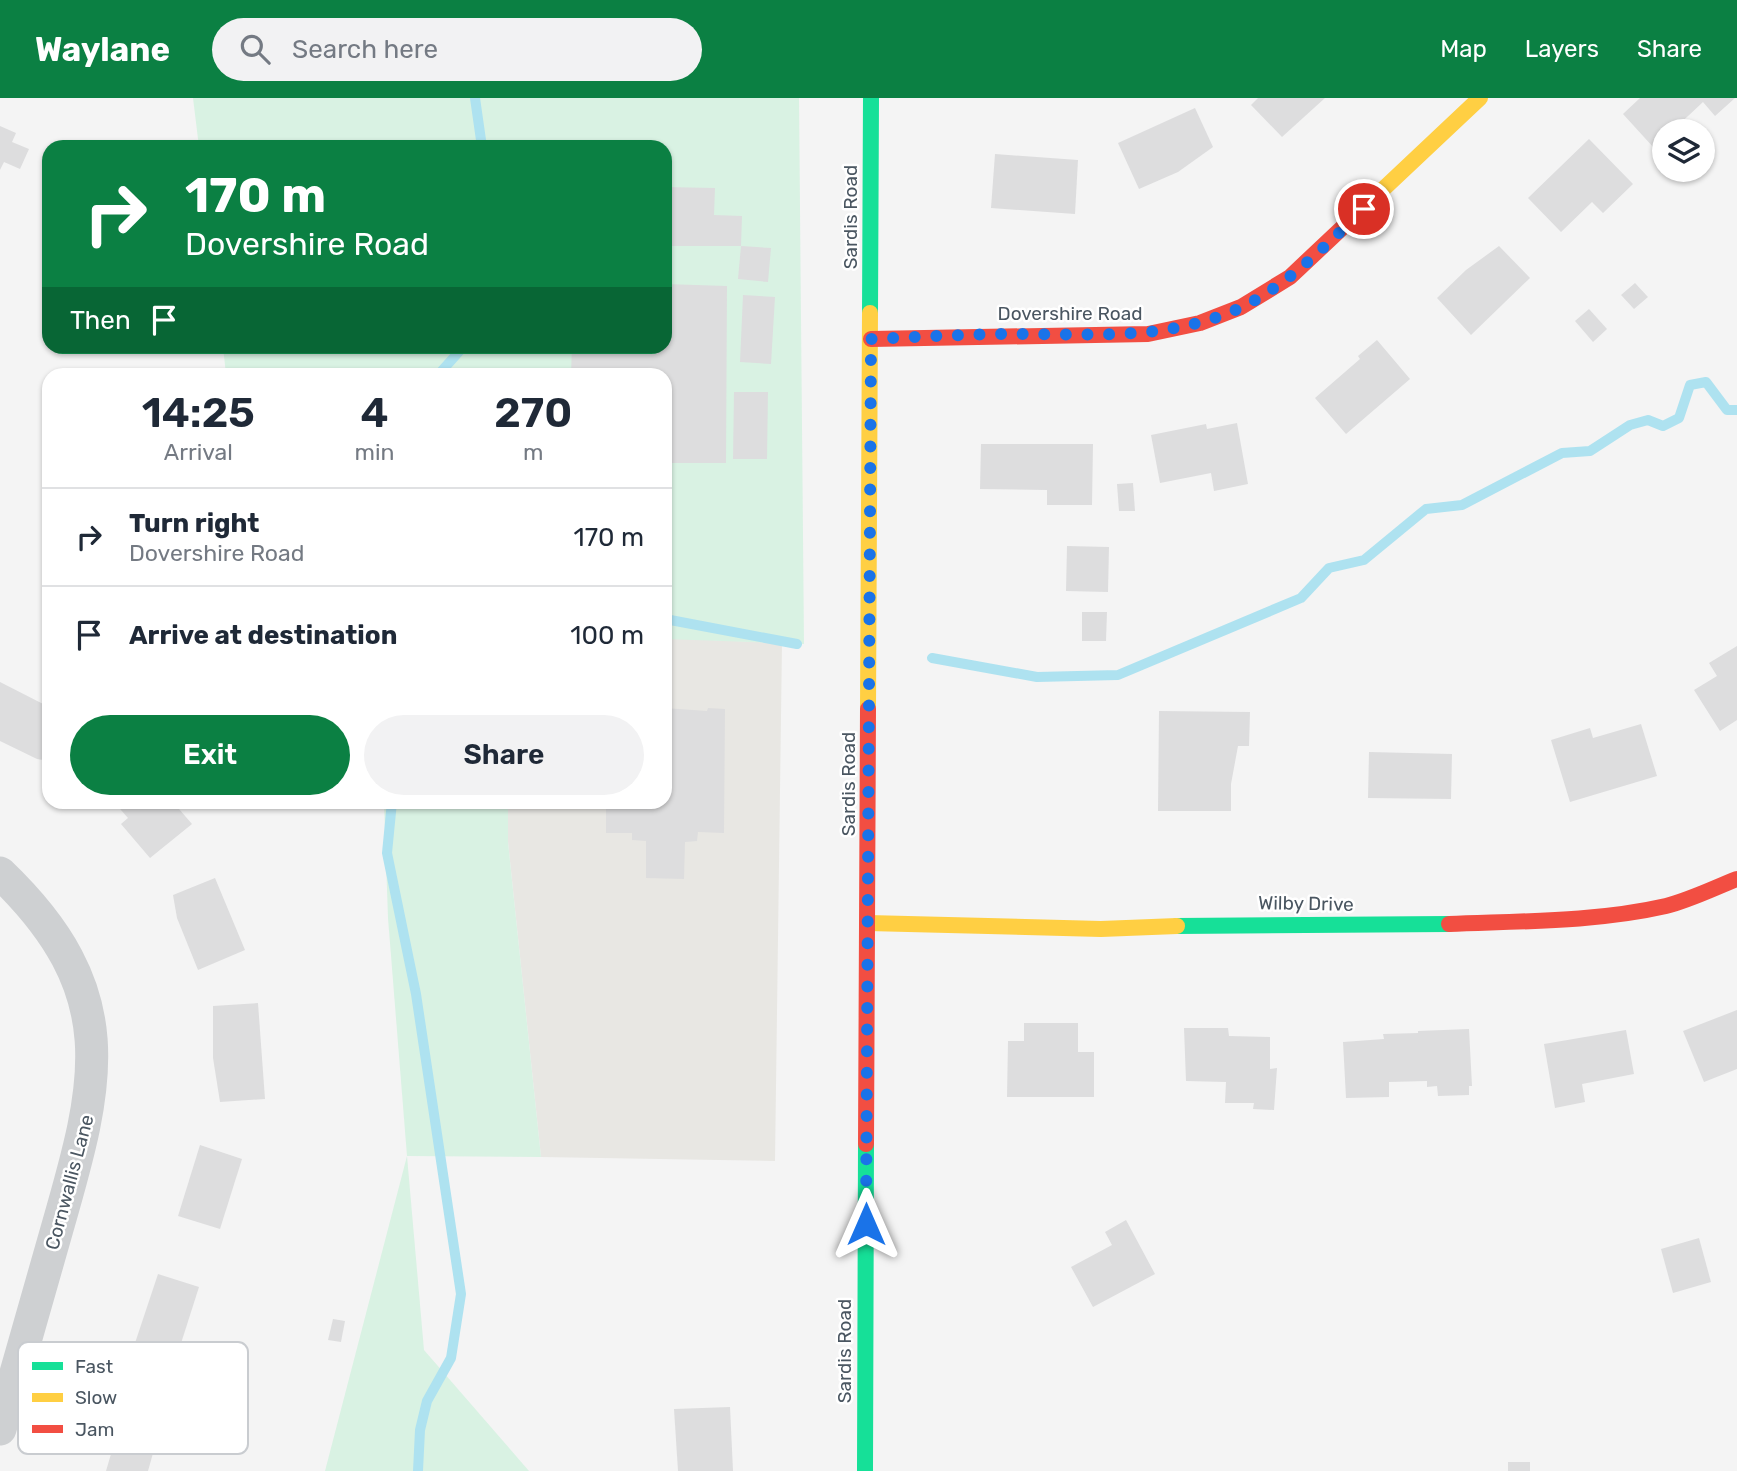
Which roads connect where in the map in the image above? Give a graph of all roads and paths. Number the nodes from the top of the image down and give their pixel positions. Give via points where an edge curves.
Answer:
1 (871, 98) edge
2 (1480, 98) edge
3 (871, 339) junction
4 (0, 873) edge
5 (1737, 879) edge
6 (868, 923) junction
7 (25, 1342) edge
8 (18, 1366) edge
9 (0, 1429) edge
10 (865, 1471) edge

1 - 3 street, Sardis Road
2 - 3 street, Dovershire Road via 1290,277 1231,312 1147,334
3 - 6 street, Sardis Road
4 - 7 street, Cornwallis Lane via 56,936 78,979 91,1028 93,1074 84,1135
5 - 6 street, Wilby Drive via 1669,905 1535,921 1101,929
6 - 10 street, Sardis Road
8 - 9 street, Cornwallis Lane

